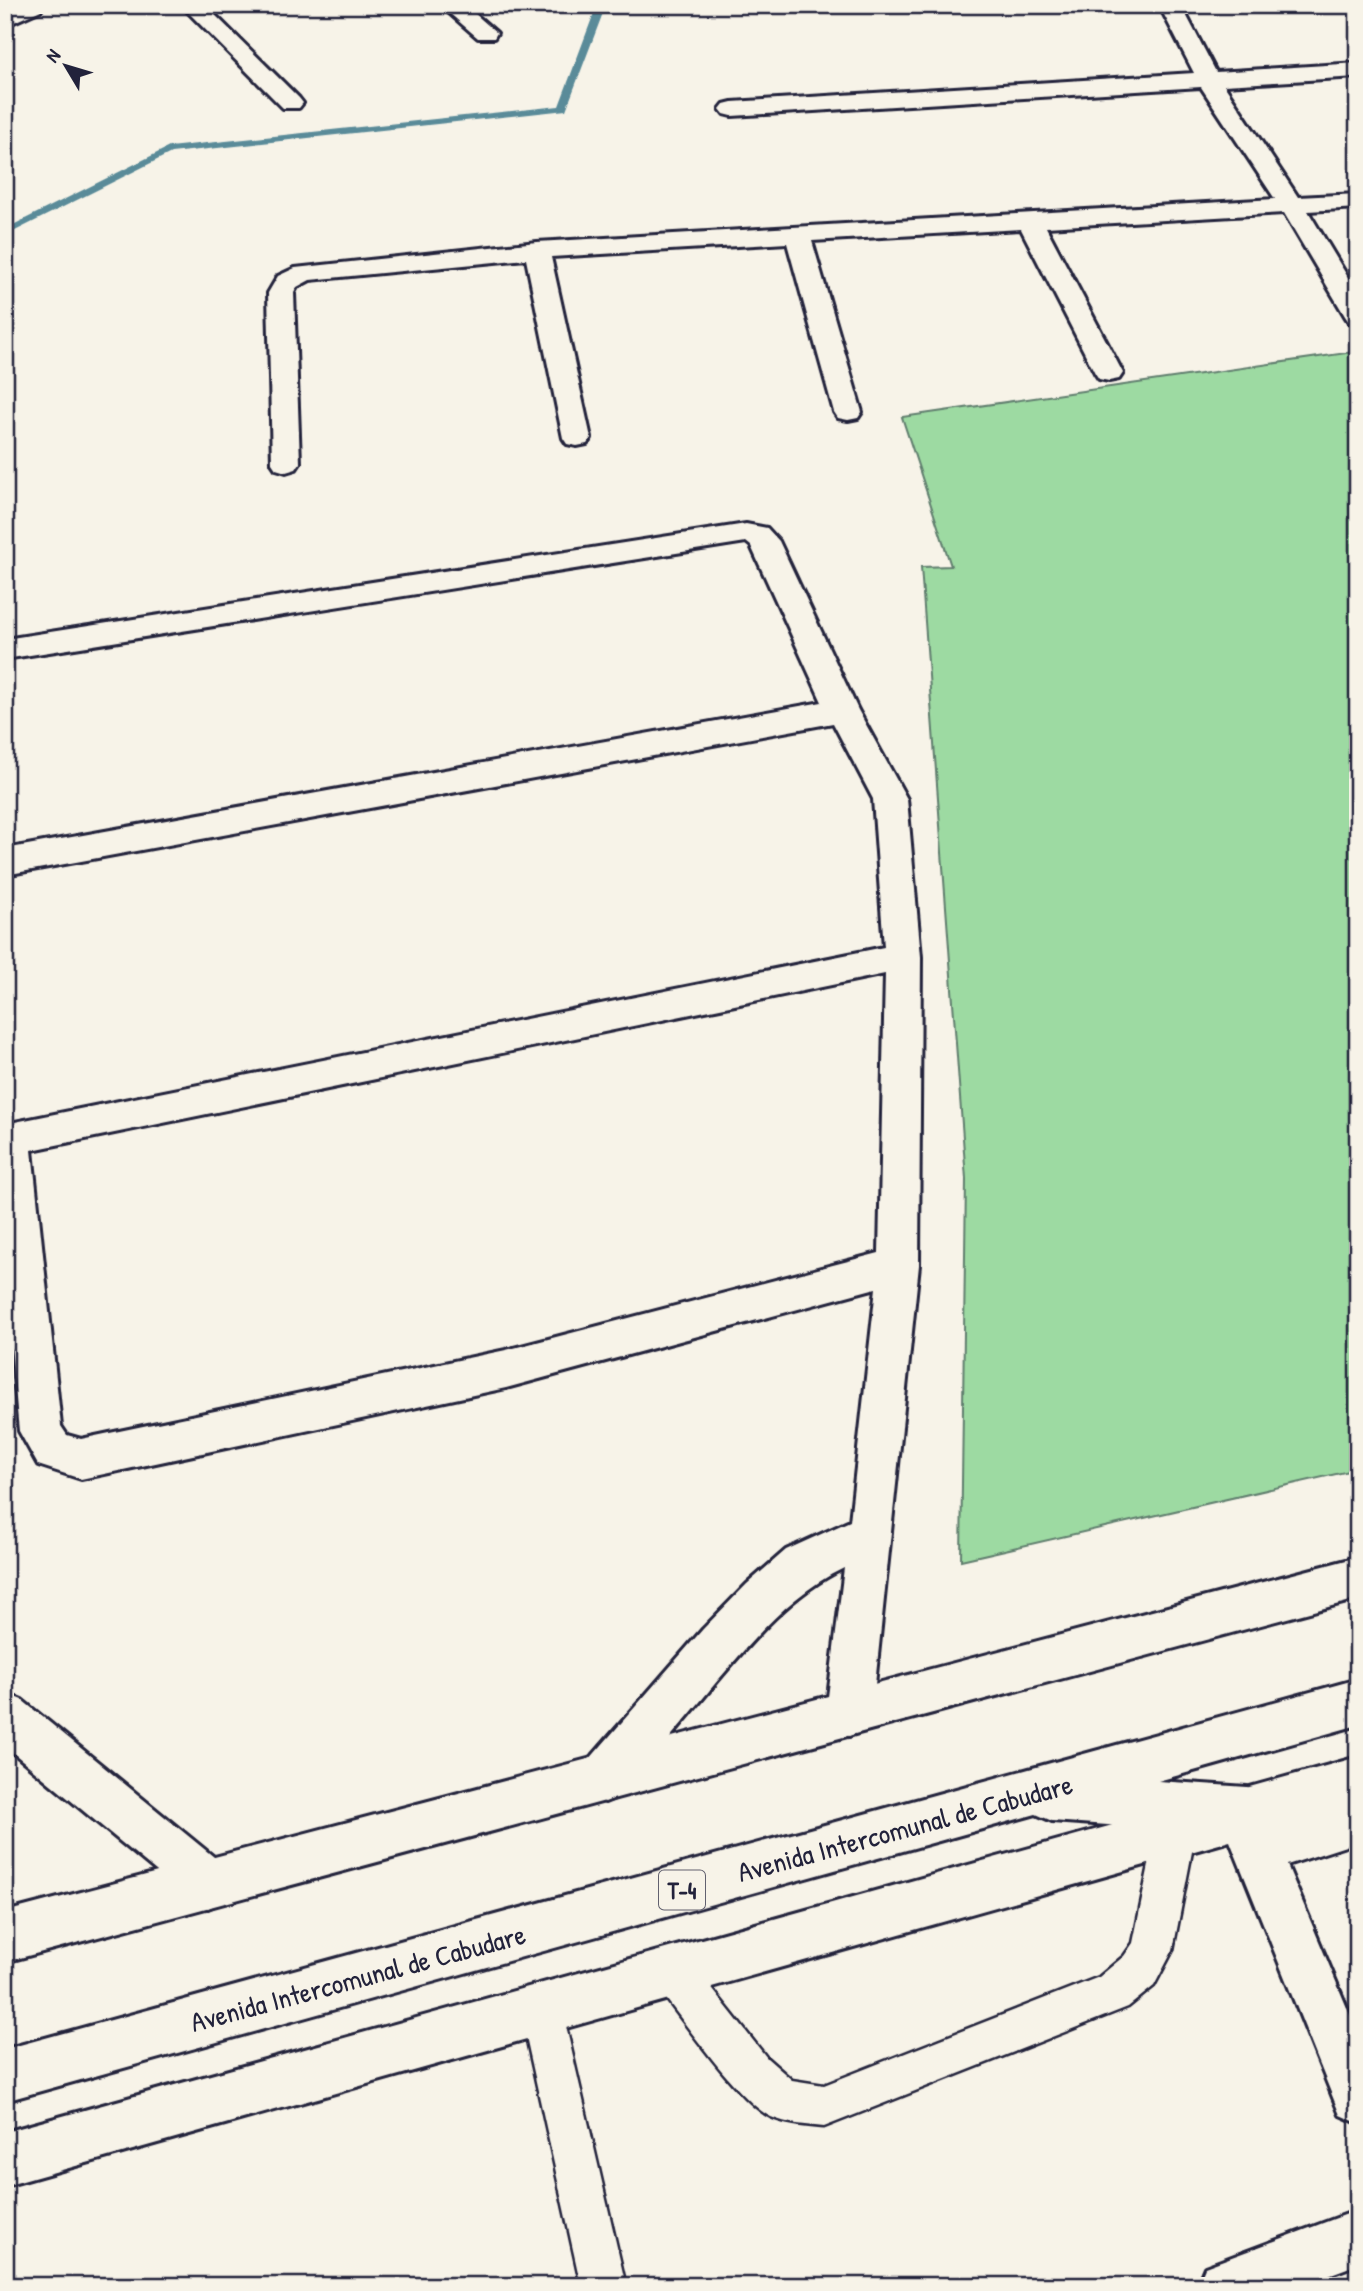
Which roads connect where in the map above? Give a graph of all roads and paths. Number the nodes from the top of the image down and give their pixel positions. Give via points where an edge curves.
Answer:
1 (33, 5) edge
2 (192, 5) edge
3 (451, 5) edge
4 (1170, 5) edge
5 (5, 19) edge
6 (486, 33) dead end
7 (1358, 70) edge
8 (1208, 79) junction
9 (291, 103) dead end
10 (732, 109) dead end
11 (1358, 201) edge
12 (1292, 206) junction
13 (1030, 221) junction
14 (798, 235) junction
15 (537, 250) junction
16 (1358, 316) edge
17 (1109, 373) dead end
18 (848, 412) dead end
19 (577, 438) dead end
20 (286, 463) dead end
21 (5, 649) edge
22 (842, 710) junction
23 (5, 862) edge
24 (903, 957) junction
25 (9, 1140) edge
26 (900, 1265) junction
27 (871, 1533) junction
28 (1358, 1578) edge
29 (1358, 1702) edge
30 (849, 1713) junction
31 (5, 1716) edge
32 (605, 1778) junction
33 (1358, 1781) edge
34 (1026, 1795) junction
35 (1358, 1818) edge
36 (1176, 1831) junction
37 (1252, 1831) junction
38 (208, 1883) junction
39 (5, 1937) edge
40 (672, 1972) junction
41 (541, 2009) junction
42 (5, 2075) edge
43 (1358, 2097) edge
44 (5, 2159) edge
45 (1358, 2236) edge
46 (604, 2286) edge
47 (1224, 2286) edge

1 - 5 main road
2 - 9 main road
3 - 6 main road
4 - 8 main road
7 - 8 main road
8 - 10 main road
8 - 12 main road
11 - 12 main road
12 - 13 main road
12 - 16 main road
13 - 14 main road
13 - 17 main road
14 - 15 main road
14 - 18 main road
15 - 19 main road
15 - 20 main road via 304,273 287,282 282,293
21 - 22 main road via 746,533 764,541
22 - 23 main road
22 - 24 main road via 890,799
24 - 25 main road
24 - 26 main road
25 - 26 main road via 40,1431 53,1451 81,1459 506,1369
26 - 27 main road
27 - 30 main road
27 - 32 main road via 802,1565 764,1599
28 - 30 main road
29 - 34 main road, Avenida Intercomunal de Cabudare / T-4
30 - 32 main road
31 - 38 main road
32 - 38 main road
33 - 37 main road
34 - 37 main road
34 - 42 main road, Avenida Intercomunal de Cabudare / T-4
35 - 37 main road
36 - 37 main road
36 - 40 main road
36 - 40 lane via 1152,1950 1139,1971 1113,1992 824,2106 783,2100 751,2073
37 - 43 main road
38 - 39 main road
40 - 41 main road
41 - 44 main road
41 - 46 lane
45 - 47 main road

